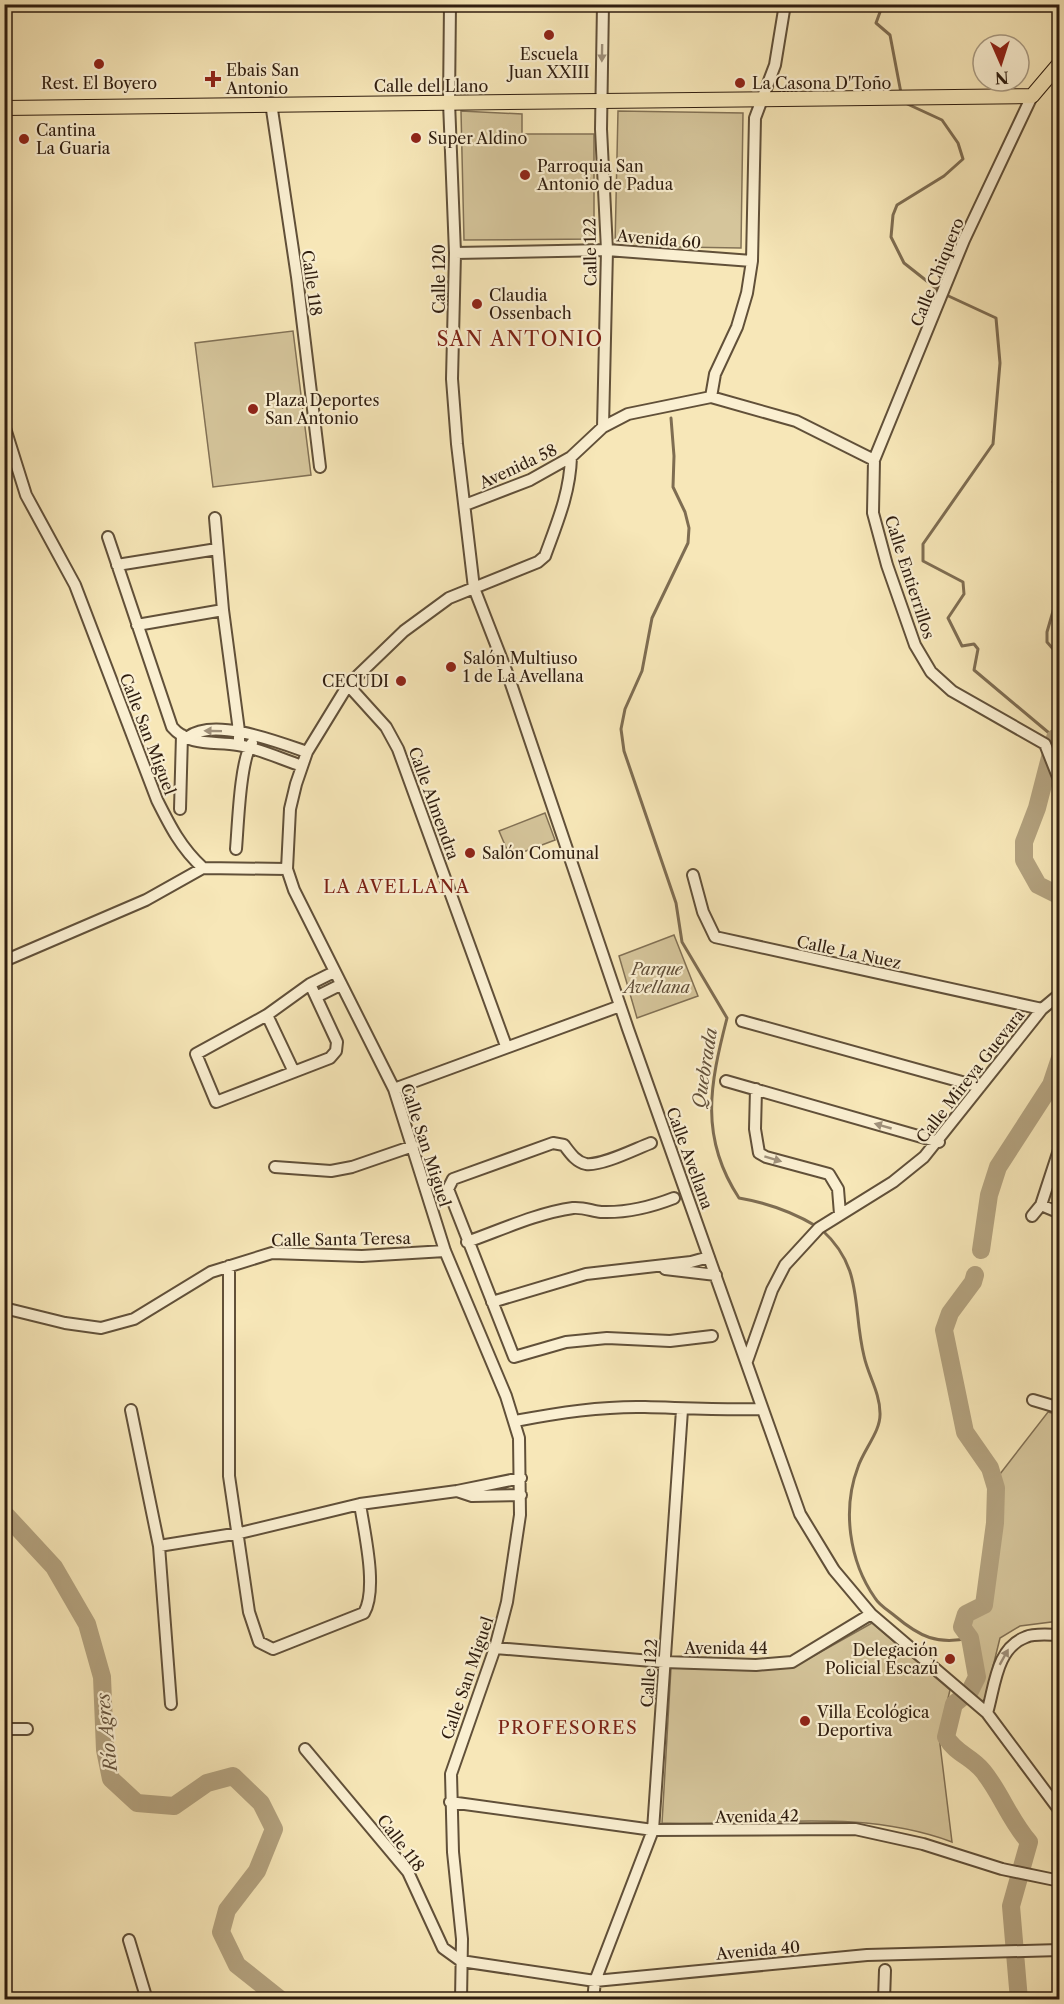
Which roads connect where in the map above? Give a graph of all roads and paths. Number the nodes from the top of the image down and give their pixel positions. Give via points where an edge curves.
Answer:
1 (450, 4) edge
2 (603, 4) edge
3 (785, 4) edge
4 (1059, 63) edge
5 (1032, 96) junction
6 (762, 100) junction
7 (601, 101) junction
8 (449, 102) junction
9 (271, 103) junction
10 (4, 108) edge
11 (607, 250) junction
12 (455, 253) junction
13 (752, 261) junction
14 (711, 398) junction
15 (4, 425) edge
16 (603, 427) junction
17 (571, 458) junction
18 (874, 460) junction
19 (320, 467) dead end
20 (465, 505) junction
21 (215, 518) dead end
22 (108, 537) dead end
23 (217, 549) junction
24 (117, 565) junction
25 (474, 588) junction
26 (223, 610) junction
27 (136, 625) junction
28 (348, 685) junction
29 (239, 731) junction
30 (252, 733) junction
31 (185, 736) junction
32 (243, 747) junction
33 (307, 752) junction
34 (302, 766) junction
35 (1059, 782) edge
36 (180, 809) dead end
37 (236, 849) dead end
38 (203, 867) junction
39 (287, 869) junction
40 (693, 875) dead end
41 (4, 961) edge
42 (334, 972) junction
43 (310, 984) junction
44 (340, 985) junction
45 (1059, 994) edge
46 (316, 997) junction
47 (620, 1006) junction
48 (1042, 1009) junction
49 (267, 1015) junction
50 (742, 1021) dead end
51 (506, 1046) junction
52 (294, 1072) junction
53 (726, 1080) dead end
54 (980, 1087) junction
55 (394, 1089) junction
56 (756, 1089) junction
57 (939, 1142) junction
58 (651, 1143) dead end
59 (413, 1146) junction
60 (1059, 1147) edge
61 (275, 1167) dead end
62 (674, 1198) dead end
63 (1041, 1205) junction
64 (1059, 1213) edge
65 (840, 1214) junction
66 (1032, 1215) dead end
67 (467, 1242) junction
68 (444, 1251) junction
69 (709, 1257) junction
70 (229, 1266) junction
71 (647, 1267) junction
72 (716, 1275) junction
73 (492, 1302) junction
74 (4, 1308) edge
75 (712, 1336) dead end
76 (747, 1361) junction
77 (1033, 1400) dead end
78 (761, 1408) junction
79 (1059, 1408) edge
80 (131, 1410) dead end
81 (682, 1410) junction
82 (515, 1421) junction
83 (521, 1478) junction
84 (457, 1491) junction
85 (521, 1495) junction
86 (360, 1504) junction
87 (240, 1533) junction
88 (159, 1546) junction
89 (871, 1614) junction
90 (1059, 1635) edge
91 (495, 1648) junction
92 (664, 1662) junction
93 (171, 1704) dead end
94 (987, 1713) junction
95 (27, 1729) dead end
96 (4, 1730) edge
97 (305, 1749) dead end
98 (450, 1802) junction
99 (1059, 1811) edge
100 (653, 1830) junction
101 (1059, 1881) edge
102 (129, 1940) dead end
103 (1059, 1950) edge
104 (461, 1960) junction
105 (885, 1970) dead end
106 (595, 1981) junction
107 (147, 2000) edge
108 (461, 2000) edge
109 (593, 2000) edge
110 (884, 2000) edge

1 - 8 street, Calle 120
2 -> 7 street, Calle 122
3 - 6 street via 775,64
4 - 5 main road
5 - 6 main road, Calle del Llano
5 - 18 street, Calle Chiquero via 964,240
6 - 7 main road, Calle del Llano
6 - 13 street via 755,118
7 - 8 main road, Calle del Llano
7 - 11 street, Calle 122
8 - 9 main road, Calle del Llano
8 - 12 street, Calle 120
9 - 10 main road, Calle del Llano
9 - 19 street, Calle 118
11 - 12 street, Avenida 60
11 - 13 street, Avenida 60
11 - 16 street, Calle 122
12 - 20 street, Calle 120 via 452,379
13 - 14 street via 737,327 715,374
14 - 16 street, Avenida 58 via 650,408
14 - 18 street via 796,421
15 - 38 street, Calle San Miguel via 26,495 75,585 157,800 173,833
16 - 17 street, Avenida 58
17 - 20 street, Avenida 58 via 530,480
17 - 25 street via 566,500 545,556
18 - 35 street, Calle Entierrillos via 873,513 915,645 931,672 952,691 1046,744
20 - 25 street, Calle 120
21 - 23 street
22 - 24 street
23 - 24 street
23 - 26 street
24 - 27 street
25 - 28 street via 448,598 404,631
25 - 47 street, Calle Avellana via 512,686
26 - 27 street
26 - 29 street
27 - 31 street via 172,727
28 - 33 street
28 - 51 street, Calle Almendra via 386,727 399,749
29 - 30 street
29 -> 31 street via 196,731
29 - 32 street
30 - 32 street via 252,741
30 - 33 street
31 - 32 street via 197,742
31 - 36 street
32 - 34 street
32 - 37 street
33 - 34 street
34 - 39 street via 290,809
38 - 39 street
38 - 41 street via 146,900
39 - 42 street, Calle San Miguel
40 - 48 street, Calle La Nuez via 715,937
42 - 43 street
42 - 44 street, Calle San Miguel
43 - 46 street
43 - 49 street
44 - 46 street
44 - 55 street, Calle San Miguel
45 - 48 street, Calle Mireya Guevara
46 - 52 street via 337,1042 336,1051 330,1058
47 - 51 street
47 - 69 street, Calle Avellana
48 - 54 street, Calle Mireya Guevara
49 - 52 street
49 - 52 street via 196,1054 216,1102
50 - 54 street
51 - 55 street
53 - 56 street
54 - 57 street, Calle Mireya Guevara
55 - 59 street, Calle San Miguel
57 -> 56 street
56 -> 65 street via 759,1153 829,1174 838,1189
57 - 65 street, Calle Mireya Guevara via 893,1182
58 - 67 street via 585,1164 564,1145 553,1143 453,1179 448,1189
59 - 61 street via 331,1171
59 - 68 street, Calle San Miguel
60 - 63 street
62 - 67 street via 630,1210 601,1212 577,1208 553,1212
63 - 64 street
63 - 66 street
65 - 76 street, Calle Mireya Guevara via 819,1228 785,1265
67 - 73 street
68 - 70 street, Calle Santa Teresa via 362,1256 272,1253
68 - 82 street, Calle San Miguel
69 - 71 street
69 - 72 street, Calle Avellana
70 - 74 street, Calle Santa Teresa via 211,1272 134,1318 101,1328
70 - 87 street via 229,1476
71 - 72 street
71 - 73 street via 586,1274
72 - 76 street, Calle Avellana
73 - 75 street via 514,1357 566,1342 670,1341
76 - 78 street, Calle Avellana
77 - 79 street
78 - 81 street
78 - 89 street, Calle Avellana via 808,1530 834,1570
80 - 88 street
81 - 82 street via 600,1409
81 - 92 street, Calle 122
82 - 83 street, Calle San Miguel
83 - 84 street
83 - 85 street, Calle San Miguel
84 - 85 street via 472,1496
84 - 86 street
85 - 91 street, Calle San Miguel via 518,1545
86 - 87 street
86 - 87 street via 368,1556 369,1605 364,1613 273,1649 259,1642 249,1612
87 - 88 street
88 - 93 street
89 - 92 street, Avenida 44 via 792,1662
89 - 94 street, Calle Avellana
94 -> 90 street via 999,1663 1008,1649 1027,1636
91 - 92 street, Avenida 44
91 - 98 street, Calle San Miguel via 451,1774
92 - 100 street, Calle 122
94 - 99 street, Calle Avellana
95 - 96 street
97 - 104 street, Calle 118 via 408,1872 443,1948
98 - 100 street, Avenida 42
98 - 104 street, Calle San Miguel
100 - 101 street, Avenida 42 via 855,1829
100 - 106 street, Calle 122
102 - 107 street
103 - 106 street, Avenida 40 via 855,1956
104 - 106 street, Avenida 40
104 - 108 street, Calle San Miguel
105 - 110 street
106 - 109 street, Calle 122

